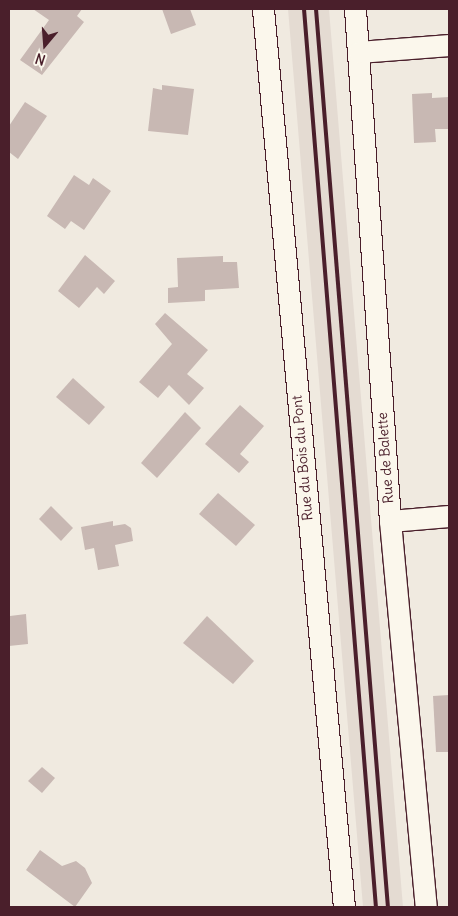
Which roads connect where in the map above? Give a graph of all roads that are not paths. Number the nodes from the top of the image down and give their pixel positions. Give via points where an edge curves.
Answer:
1 (262, 9) edge
2 (355, 9) edge
3 (449, 45) edge
4 (359, 52) junction
5 (449, 516) edge
6 (390, 521) junction
7 (344, 907) edge
8 (426, 907) edge

1 - 7 street, Rue du Bois du Pont
2 - 4 street, Rue de Balette
3 - 4 street
4 - 6 street, Rue de Balette
5 - 6 street
6 - 8 street, Rue de Balette

